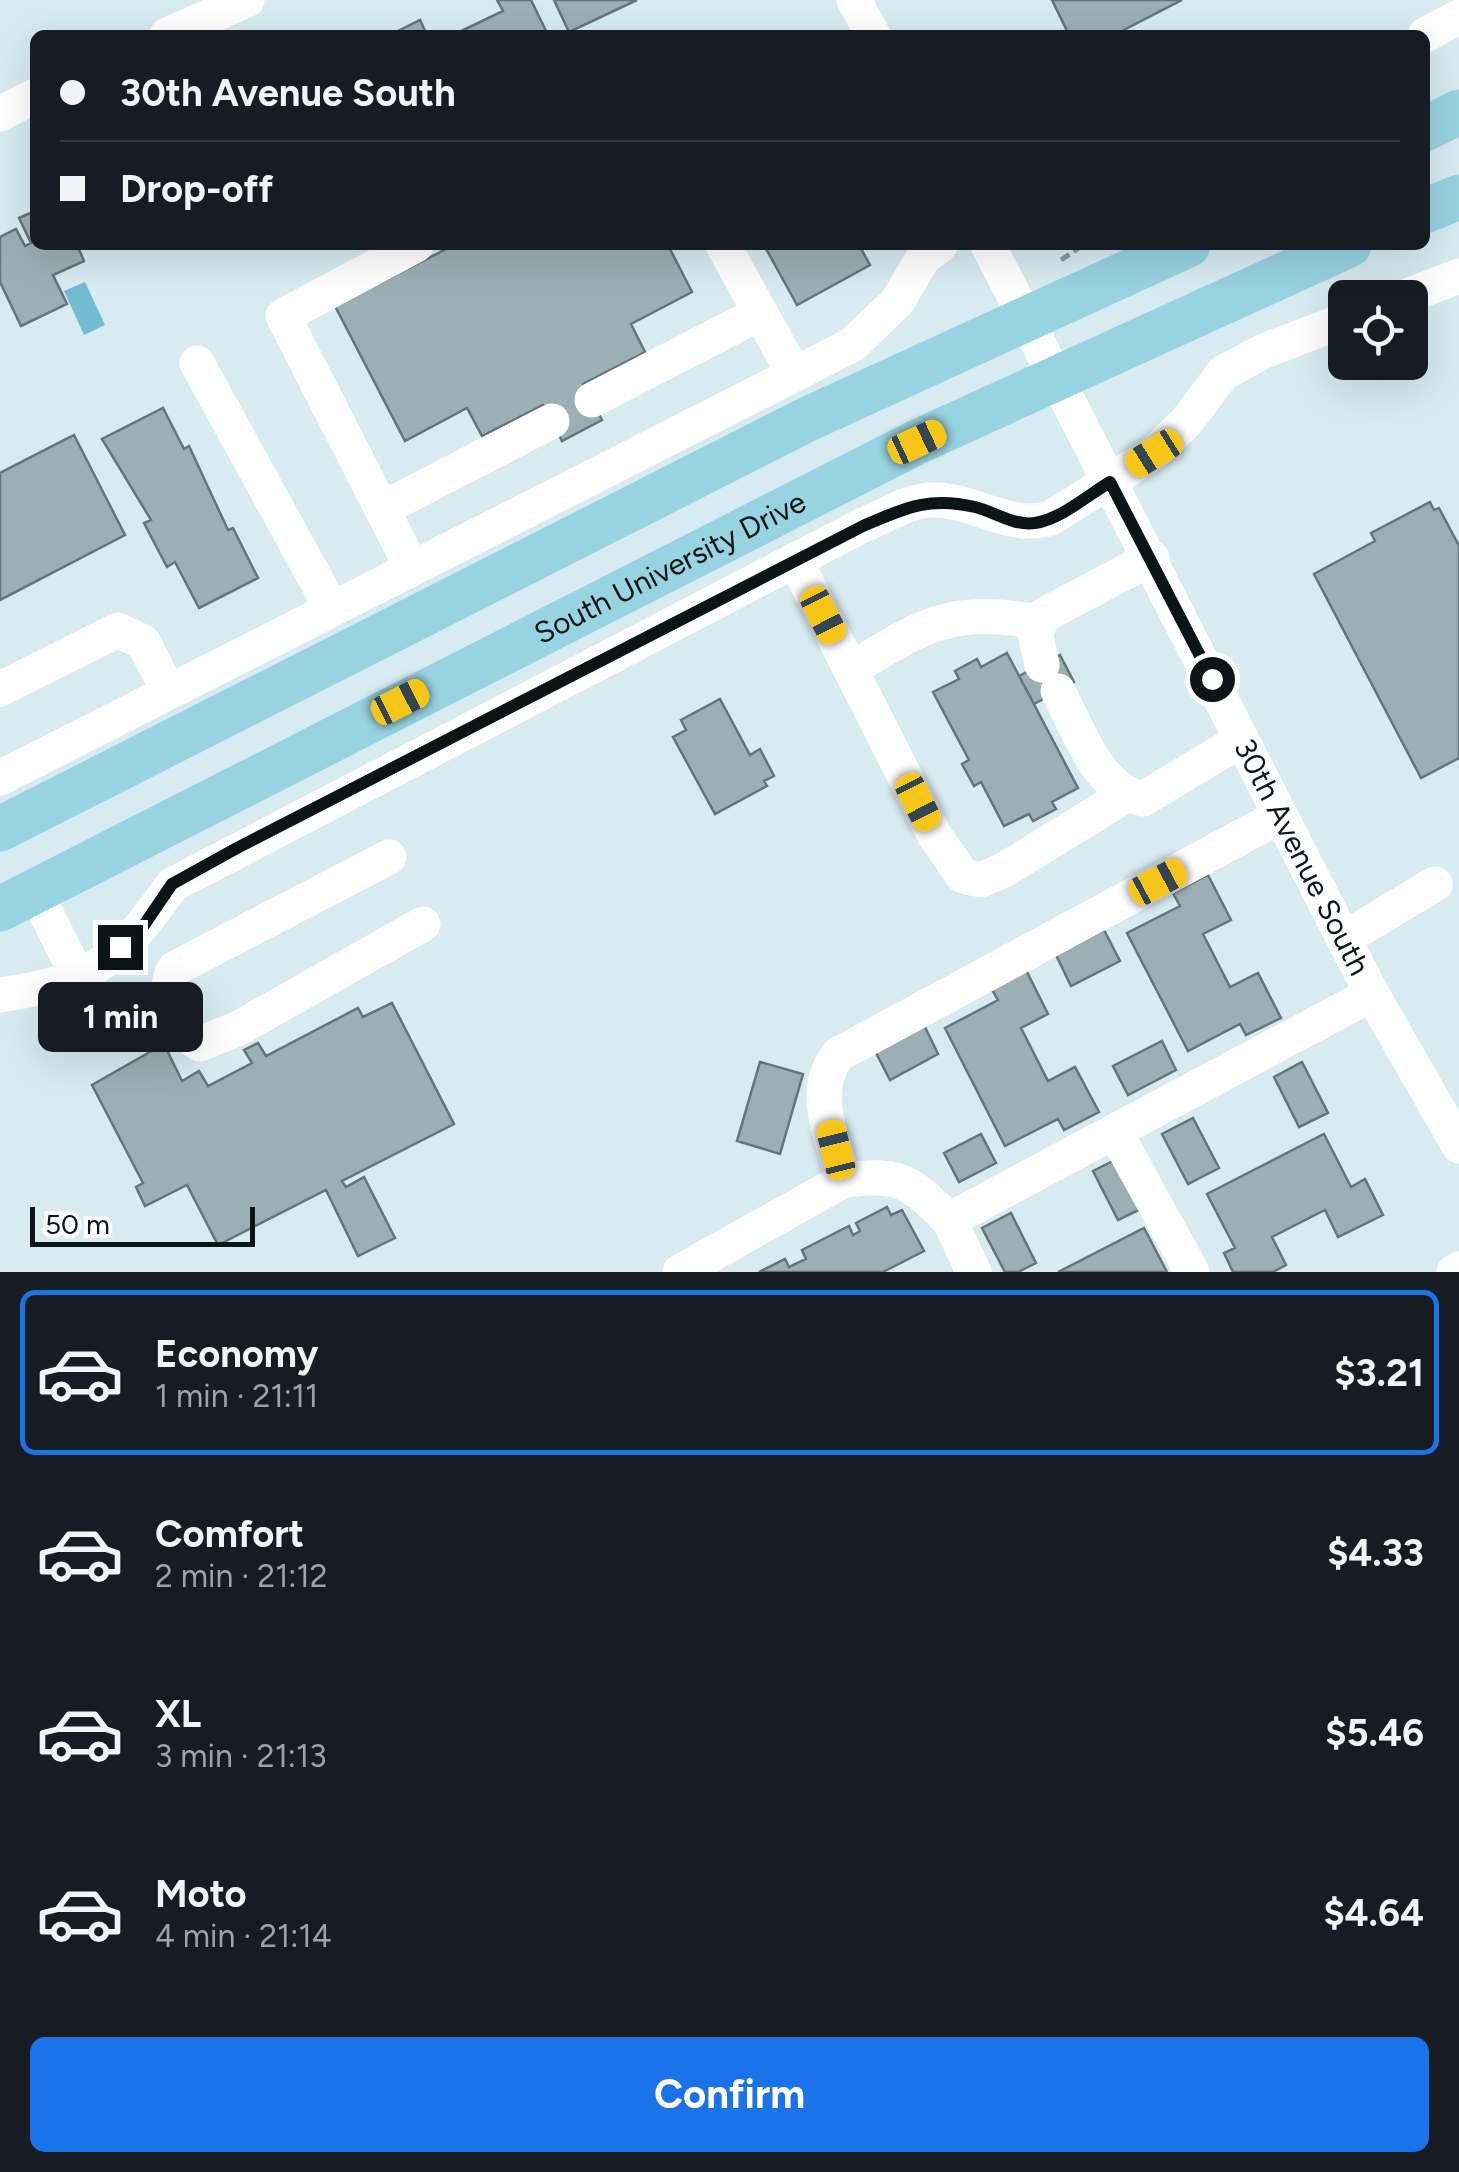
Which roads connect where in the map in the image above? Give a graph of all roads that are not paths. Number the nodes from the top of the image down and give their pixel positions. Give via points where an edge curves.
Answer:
1 (247, 0) edge
2 (854, 0) edge
3 (1459, 17) edge
4 (179, 30) edge
5 (871, 30) edge
6 (1430, 32) edge
7 (30, 99) edge
8 (1459, 112) edge
9 (0, 114) edge
10 (1430, 126) edge
11 (1459, 196) edge
12 (1430, 210) edge
13 (407, 250) edge
14 (726, 250) edge
15 (933, 250) edge
16 (991, 250) edge
17 (1177, 250) edge
18 (1338, 250) edge
19 (1459, 276) edge
20 (1428, 288) edge
21 (760, 313) junction
22 (1026, 319) junction
23 (1328, 327) edge
24 (197, 362) dead end
25 (793, 372) junction
26 (1056, 378) junction
27 (592, 400) dead end
28 (552, 421) dead end
29 (1110, 482) junction
30 (382, 509) junction
31 (1152, 558) junction
32 (795, 560) junction
33 (411, 566) junction
34 (331, 607) junction
35 (1040, 622) junction
36 (851, 670) junction
37 (0, 689) edge
38 (168, 690) junction
39 (264, 693) junction
40 (1241, 740) junction
41 (0, 778) edge
42 (1126, 796) junction
43 (1280, 816) junction
44 (0, 829) edge
45 (389, 858) dead end
46 (1435, 884) dead end
47 (17, 900) edge
48 (423, 924) dead end
49 (1345, 938) junction
50 (78, 977) junction
51 (0, 994) edge
52 (1372, 994) junction
53 (1115, 1132) junction
54 (1459, 1146) edge
55 (844, 1180) junction
56 (949, 1220) junction
57 (680, 1272) edge
58 (974, 1272) edge
59 (1192, 1272) edge

1 - 4 street
2 - 5 street
3 - 6 street
7 - 9 street
8 - 10 main road
11 - 12 main road
13 - 30 street via 283,316
14 - 21 street
15 - 25 street via 897,302 852,345
16 - 22 street, 30th Avenue South
17 - 22 main road
18 - 26 main road, South University Drive
19 - 20 street
21 - 25 street
21 - 27 street
22 - 26 street, 30th Avenue South
22 - 39 main road via 808,420
23 - 29 street via 1223,373 1154,453
24 - 34 street
25 - 33 street
26 - 29 street, 30th Avenue South
26 - 47 main road, South University Drive via 881,460
28 - 30 street
29 - 31 street, 30th Avenue South
29 - 32 street via 1033,524 922,501
30 - 33 street
31 - 35 street
31 - 40 street, 30th Avenue South
32 - 36 street
32 - 50 street via 172,884 142,928
33 - 34 street
34 - 38 street
35 - 36 street via 958,616 915,630
35 - 42 street via 1035,632 1050,678 1101,771
36 - 42 street via 935,836 963,876 981,880 1004,870
37 - 38 street via 118,630 143,642
38 - 41 street
39 - 44 main road
39 - 47 main road via 234,742 41,843
40 - 42 street via 1143,799
40 - 43 street, 30th Avenue South
43 - 49 street, 30th Avenue South
43 - 55 street via 839,1054 824,1071 821,1091
45 - 48 street via 174,969 170,1002 188,1037 200,1044 240,1028
46 - 49 street
47 - 50 street
49 - 52 street, 30th Avenue South
50 - 51 street
52 - 53 street
52 - 54 street, 30th Avenue South
53 - 56 street
53 - 59 street
55 - 56 street via 884,1175 918,1190
55 - 57 street
56 - 58 street

